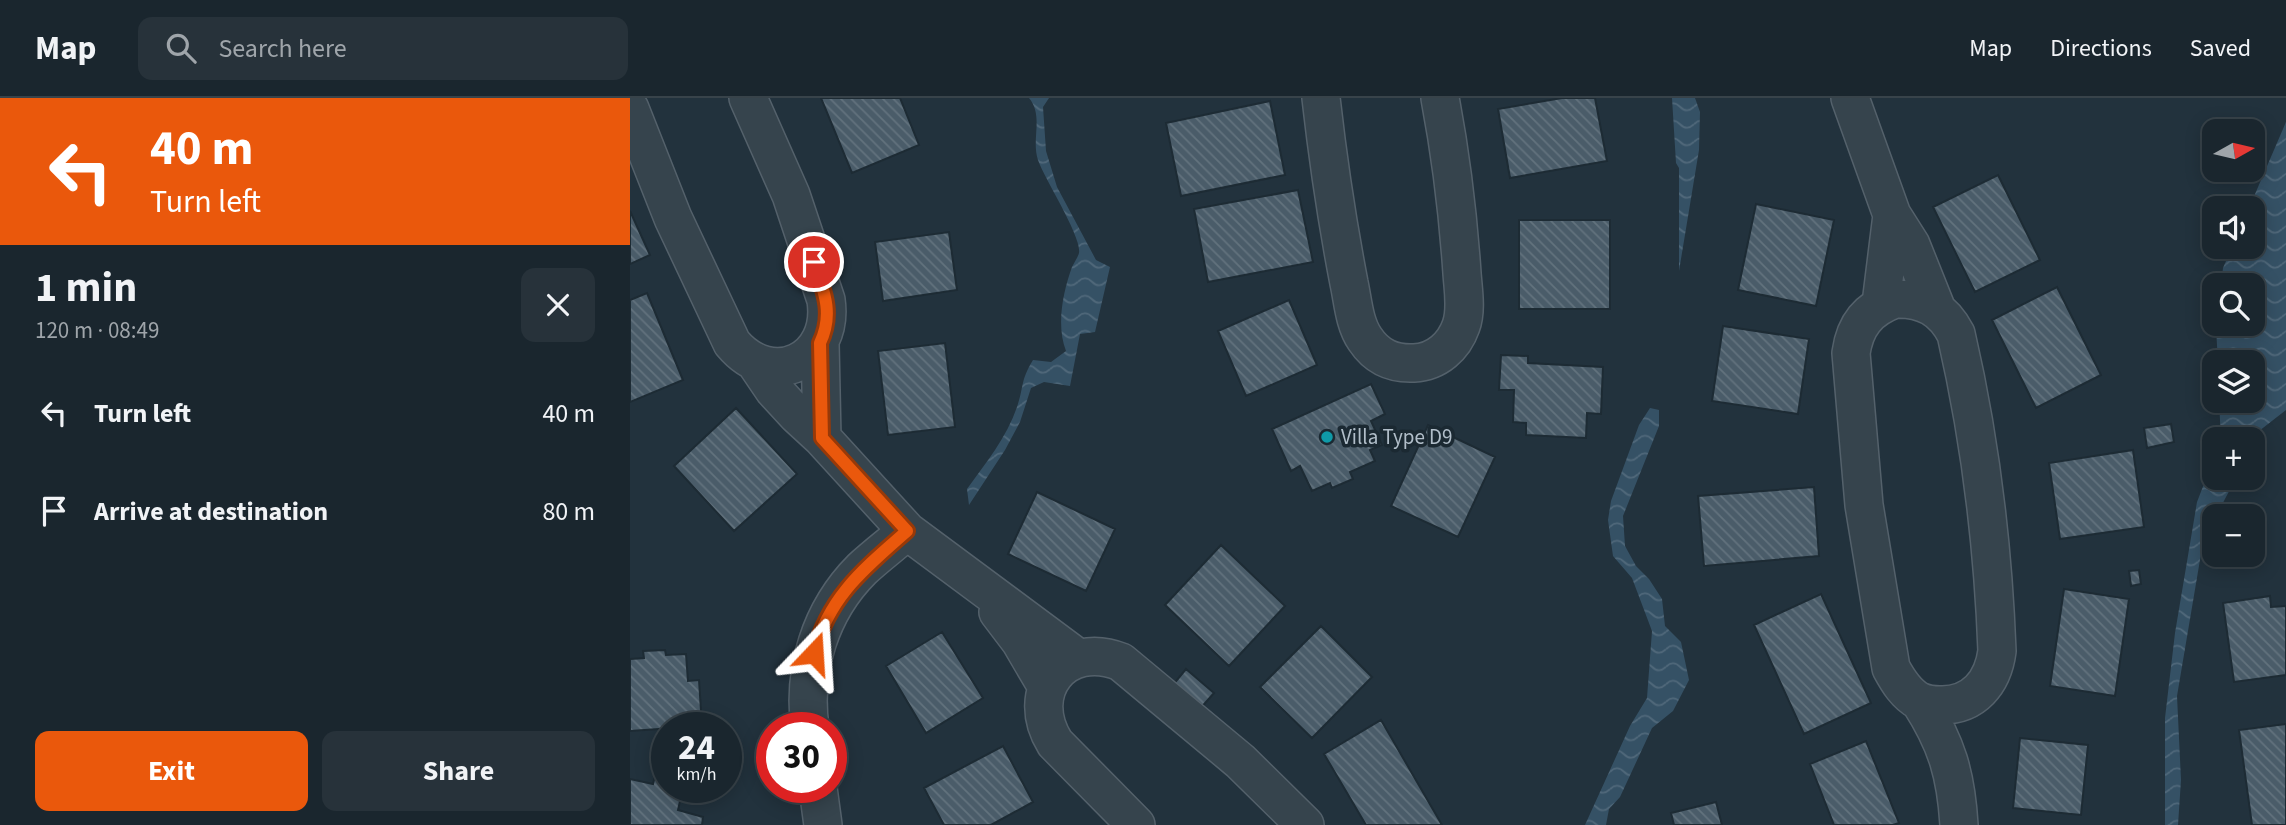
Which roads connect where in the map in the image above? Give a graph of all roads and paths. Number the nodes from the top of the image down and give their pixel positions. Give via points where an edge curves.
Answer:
1 (748, 98) edge
2 (1321, 98) edge
3 (1440, 98) edge
4 (1850, 98) edge
5 (630, 109) edge
6 (1892, 215) junction
7 (1881, 304) junction
8 (1937, 310) junction
9 (820, 343) junction
10 (755, 362) junction
11 (822, 438) junction
12 (907, 531) junction
13 (968, 577) junction
14 (1078, 658) junction
15 (1047, 687) junction
16 (1979, 692) junction
17 (1920, 702) junction
18 (809, 712) edge
19 (1957, 788) junction
20 (820, 803) edge
21 (824, 825) edge
22 (1136, 825) edge
23 (1305, 825) edge
24 (1959, 825) edge

1 - 9 street via 791,195 826,300 828,322
2 - 3 street via 1358,327 1377,352 1404,363 1420,363 1447,350 1462,323 1460,248
4 - 6 street
5 - 10 street via 673,218 732,343
6 - 7 street
6 - 8 street via 1911,245
7 - 8 street via 1910,299
7 - 17 street via 1859,324 1851,353 1864,505 1891,668 1898,682
8 - 16 street via 1949,320 1958,341 1990,530 1997,651 1989,680
9 - 10 street via 798,363 768,367
9 - 11 street
10 - 11 street via 774,390
11 - 12 street
12 - 13 street
12 - 18 street via 862,569 828,614 811,667
13 - 14 street
13 - 15 street via 1020,641
14 - 15 street via 1054,674
14 - 23 street via 1093,655 1121,662 1240,761
15 - 22 street via 1043,716 1055,743
16 - 17 street via 1952,705
16 - 19 street
17 - 19 street via 1941,738
19 - 24 street
20 - 21 street

